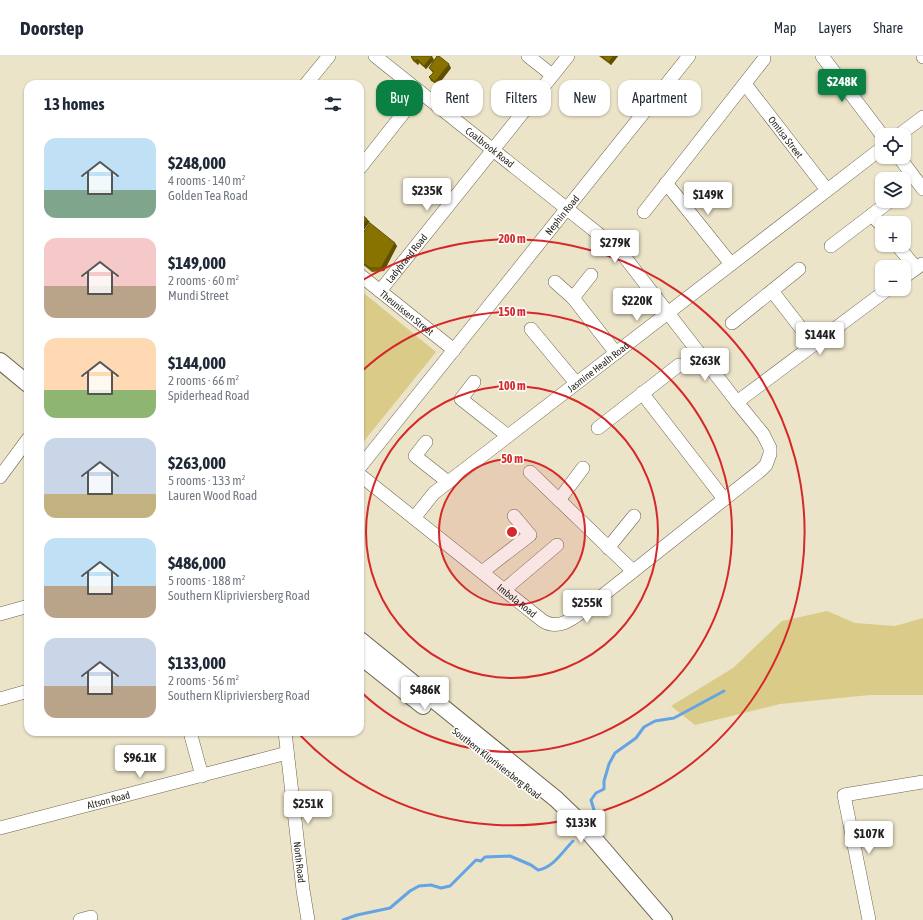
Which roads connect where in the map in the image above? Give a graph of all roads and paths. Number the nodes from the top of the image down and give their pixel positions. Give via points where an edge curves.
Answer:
1 (329, 56) edge
2 (376, 56) edge
3 (528, 56) edge
4 (568, 56) edge
5 (689, 56) edge
6 (822, 56) edge
7 (764, 59) dead end
8 (552, 75) junction
9 (309, 80) edge
10 (405, 80) edge
11 (745, 84) junction
12 (423, 94) edge
13 (401, 116) edge
14 (923, 117) edge
15 (877, 128) edge
16 (908, 128) edge
17 (493, 149) junction
18 (875, 153) edge
19 (364, 163) edge
20 (903, 164) edge
21 (666, 183) junction
22 (923, 189) edge
23 (827, 190) junction
24 (881, 208) edge
25 (567, 209) junction
26 (644, 212) dead end
27 (872, 215) junction
28 (875, 218) edge
29 (831, 246) dead end
30 (905, 252) edge
31 (731, 264) junction
32 (920, 266) edge
33 (799, 269) dead end
34 (911, 272) edge
35 (591, 275) dead end
36 (364, 278) edge
37 (554, 282) dead end
38 (380, 291) junction
39 (772, 291) junction
40 (879, 296) edge
41 (573, 298) junction
42 (668, 314) junction
43 (732, 323) dead end
44 (531, 329) dead end
45 (814, 345) junction
46 (454, 350) junction
47 (616, 353) junction
48 (0, 361) edge
49 (679, 365) dead end
50 (24, 381) edge
51 (474, 382) dead end
52 (576, 384) junction
53 (642, 393) junction
54 (737, 402) junction
55 (598, 428) dead end
56 (508, 436) junction
57 (426, 442) dead end
58 (24, 444) edge
59 (364, 462) edge
60 (583, 468) dead end
61 (530, 472) dead end
62 (0, 477) edge
63 (364, 478) edge
64 (448, 482) junction
65 (724, 499) junction
66 (559, 500) junction
67 (514, 516) dead end
68 (634, 516) dead end
69 (414, 518) junction
70 (557, 545) dead end
71 (608, 548) junction
72 (633, 571) junction
73 (482, 572) junction
74 (504, 590) junction
75 (24, 607) edge
76 (0, 614) edge
77 (364, 644) edge
78 (364, 658) edge
79 (402, 682) junction
80 (24, 692) edge
81 (0, 699) edge
82 (191, 736) edge
83 (285, 736) edge
84 (287, 753) junction
85 (202, 776) junction
86 (923, 782) edge
87 (0, 828) edge
88 (308, 920) edge
89 (651, 920) edge
90 (664, 920) edge
91 (869, 920) edge

1 - 9 street
2 - 10 street, Coalbrook Road
3 - 8 street
4 - 8 street, Ladybrand Road
5 - 25 street, Nephin Road
6 - 15 street
7 - 11 street
8 - 17 street, Ladybrand Road
11 - 21 street
11 - 23 street, Omtisa Street
12 - 17 street, Coalbrook Road
13 - 19 street
14 - 16 street
17 - 25 street, Coalbrook Road
17 - 38 street, Ladybrand Road
18 - 23 street, Jasmine Healh Road
20 - 22 street
21 - 26 street
21 - 31 street
23 - 31 street, Jasmine Healh Road
24 - 27 street
25 - 42 street, Coalbrook Road via 620,251
25 - 46 street, Nephin Road
27 - 28 street
27 - 29 street
30 - 32 street
31 - 42 street, Jasmine Healh Road
32 - 34 street
33 - 39 street
35 - 41 street
36 - 38 street, Theunissen Street
37 - 41 street
38 - 46 street, Theunissen Street
39 - 43 street
39 - 45 street
40 - 45 street
41 - 47 street
42 - 47 street, Jasmine Healh Road
42 - 54 street, Imbola Road
44 - 52 street
45 - 54 street
46 - 59 street, Nephin Road
47 - 52 street, Jasmine Healh Road
48 - 50 main road
49 - 53 street
51 - 56 street via 461,399
52 - 56 street, Jasmine Healh Road
53 - 55 street
53 - 65 street
54 - 65 street, Imbola Road via 763,434 770,454 766,465
56 - 64 street, Jasmine Healh Road
57 - 64 street via 416,456
58 - 62 street
60 - 66 street
61 - 66 street
63 - 69 street, Imbola Road
64 - 69 street, Jasmine Healh Road via 434,493
65 - 72 street, Imbola Road
66 - 71 street
67 - 73 street via 530,535
68 - 71 street
69 - 73 street, Imbola Road
70 - 74 street
71 - 72 street
72 - 74 street, Imbola Road via 568,622 556,625 543,621
73 - 74 street, Imbola Road
75 - 76 street
77 - 79 main road, Southern Klipriviersberg Road
78 - 79 main road, Southern Klipriviersberg Road
79 - 89 main road, Southern Klipriviersberg Road via 558,811 584,838
79 - 90 main road, Southern Klipriviersberg Road via 507,759 567,810
80 - 81 street
82 - 85 street
83 - 84 street, North Road
84 - 85 street, Altson Road
84 - 88 street, North Road
85 - 87 street, Altson Road
86 - 91 street via 844,795

